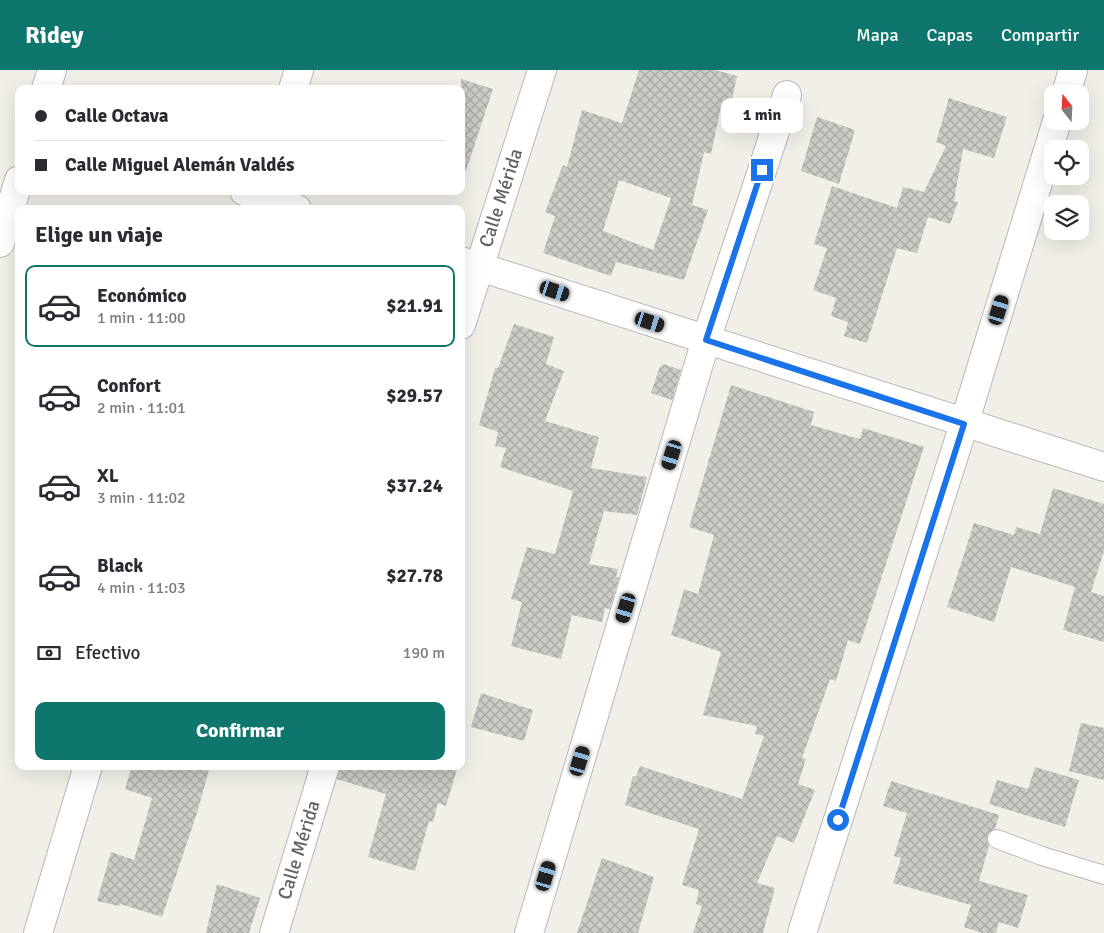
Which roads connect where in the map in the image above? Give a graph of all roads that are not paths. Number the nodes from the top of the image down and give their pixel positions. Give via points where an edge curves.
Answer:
1 (52, 70) edge
2 (299, 70) edge
3 (542, 70) edge
4 (1073, 70) edge
5 (47, 85) edge
6 (294, 85) edge
7 (1069, 85) edge
8 (788, 94) dead end
9 (1054, 130) edge
10 (15, 188) edge
11 (254, 197) edge
12 (283, 205) edge
13 (5, 209) edge
14 (0, 242) edge
15 (470, 264) edge
16 (465, 298) edge
17 (706, 340) junction
18 (964, 424) junction
19 (1104, 467) edge
20 (87, 770) edge
21 (324, 770) edge
22 (997, 839) dead end
23 (1104, 875) edge
24 (38, 933) edge
25 (274, 933) edge
26 (529, 933) edge
27 (802, 933) edge

1 - 5 street
2 - 6 street
3 - 15 street, Calle Mérida
4 - 7 street
8 - 17 street
9 - 18 street
10 - 13 street
11 - 12 street
13 - 14 street
15 - 16 street, Calle Mérida
15 - 17 street
17 - 18 street
17 - 26 street
18 - 19 street
18 - 27 street
20 - 24 street
21 - 25 street, Calle Mérida
22 - 23 lane

